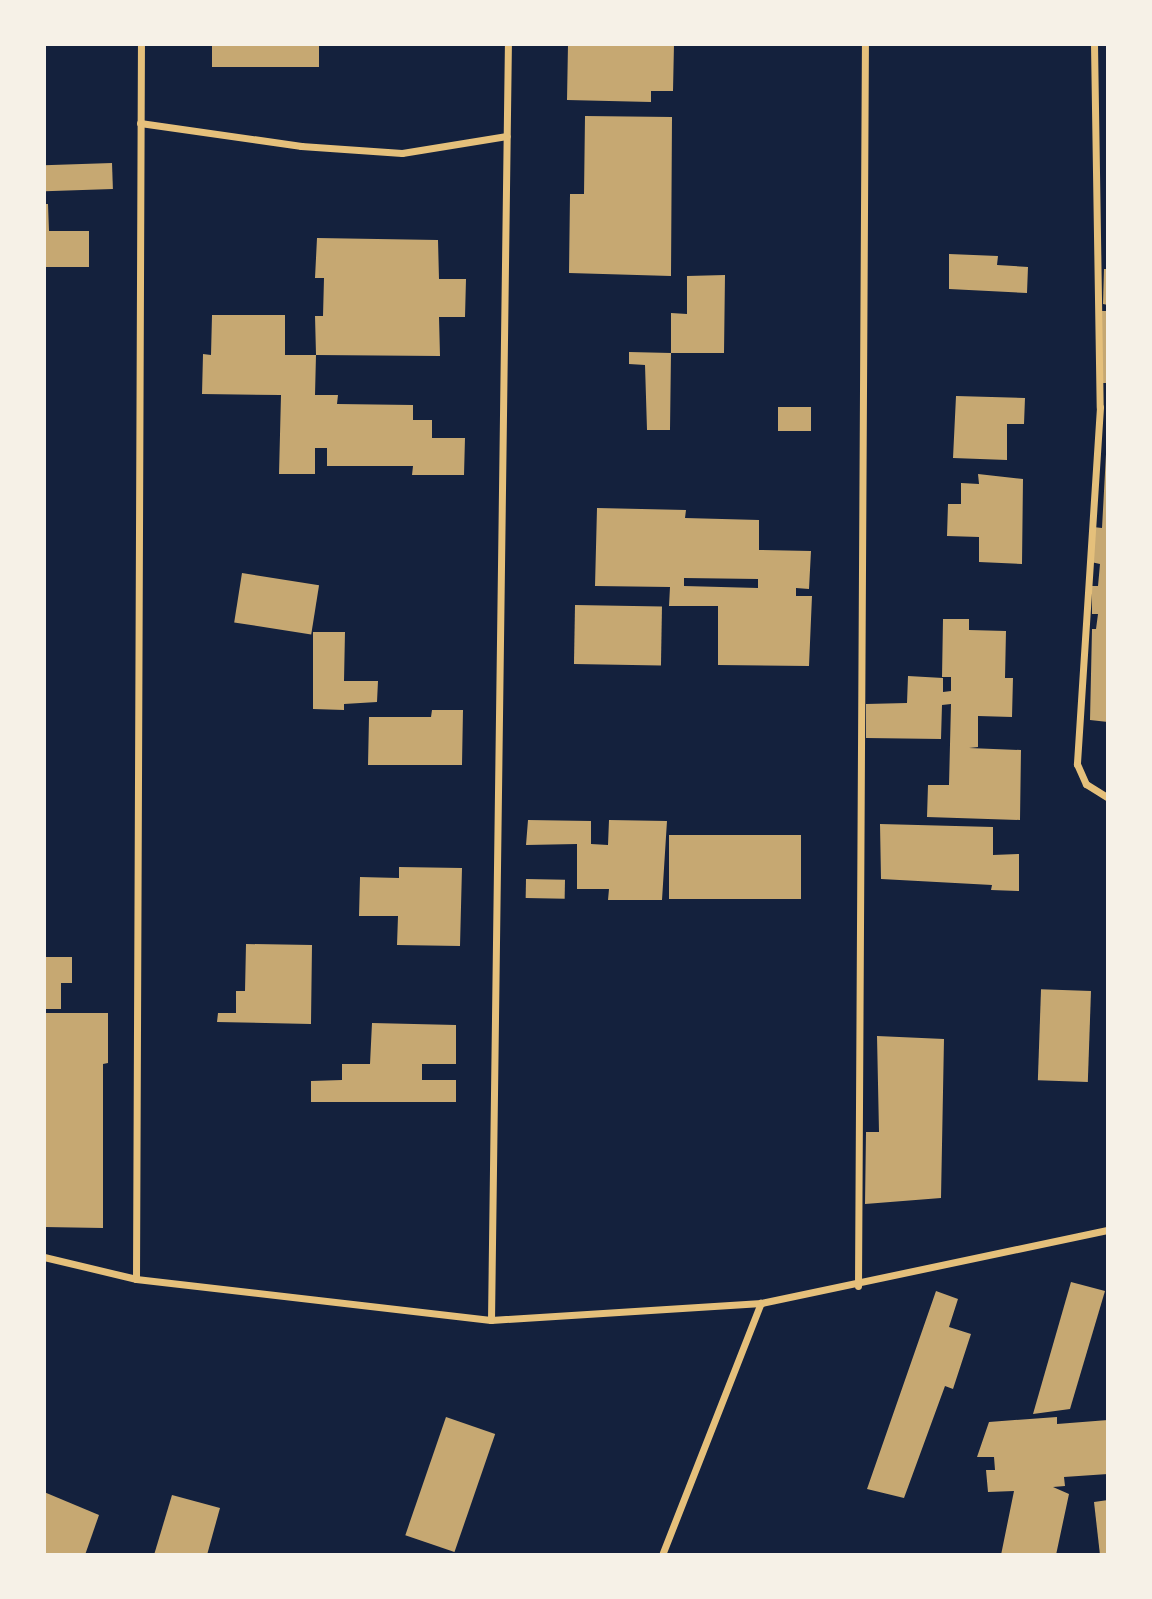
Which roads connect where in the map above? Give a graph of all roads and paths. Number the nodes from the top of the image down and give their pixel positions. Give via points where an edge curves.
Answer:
1 (141, 44) edge
2 (508, 44) edge
3 (865, 44) edge
4 (1094, 44) edge
5 (141, 123) junction
6 (507, 136) junction
7 (1104, 408) edge
8 (1104, 797) edge
9 (1108, 1230) edge
10 (44, 1257) edge
11 (136, 1279) junction
12 (858, 1286) junction
13 (761, 1303) junction
14 (491, 1320) junction
15 (662, 1555) edge

1 - 5 street
2 - 6 street
3 - 12 street
4 - 7 street
5 - 6 street via 301,146 401,153
5 - 11 street
6 - 14 street
7 - 8 street via 1077,764 1086,784
9 - 12 street
10 - 11 street
11 - 14 street
12 - 13 street
13 - 14 street
13 - 15 street

